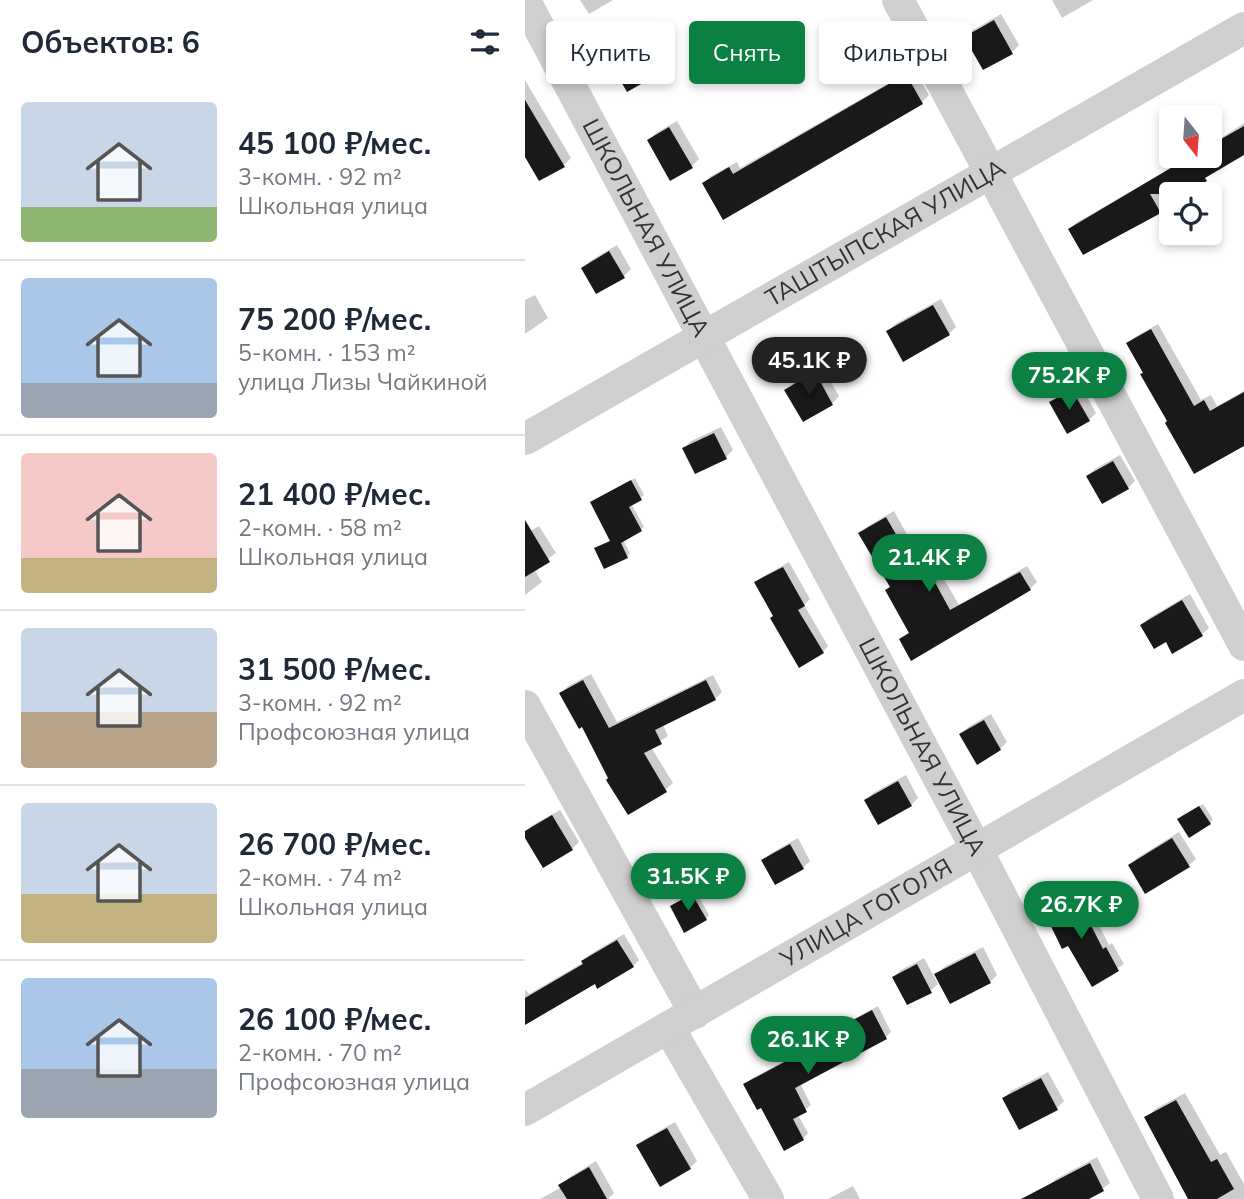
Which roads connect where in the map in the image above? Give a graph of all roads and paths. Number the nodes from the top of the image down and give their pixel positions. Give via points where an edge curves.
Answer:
1 (898, 0) edge
2 (525, 1) edge
3 (1244, 28) edge
4 (992, 174) junction
5 (705, 339) junction
6 (525, 439) edge
7 (1244, 645) edge
8 (1244, 695) edge
9 (525, 706) edge
10 (977, 850) junction
11 (682, 1020) junction
12 (525, 1110) edge
13 (768, 1199) edge
14 (1158, 1199) edge

1 - 4 street
2 - 5 street, ШКОЛЬНАЯ УЛИЦА
3 - 4 street, ТАШТЫПСКАЯ УЛИЦА
4 - 5 street, ТАШТЫПСКАЯ УЛИЦА
4 - 7 street
5 - 6 street, ТАШТЫПСКАЯ УЛИЦА
5 - 10 street, ШКОЛЬНАЯ УЛИЦА
8 - 10 street, УЛИЦА ГОГОЛЯ
9 - 11 street
10 - 11 street, УЛИЦА ГОГОЛЯ
10 - 14 street, ШКОЛЬНАЯ УЛИЦА
11 - 12 street, УЛИЦА ГОГОЛЯ
11 - 13 street

